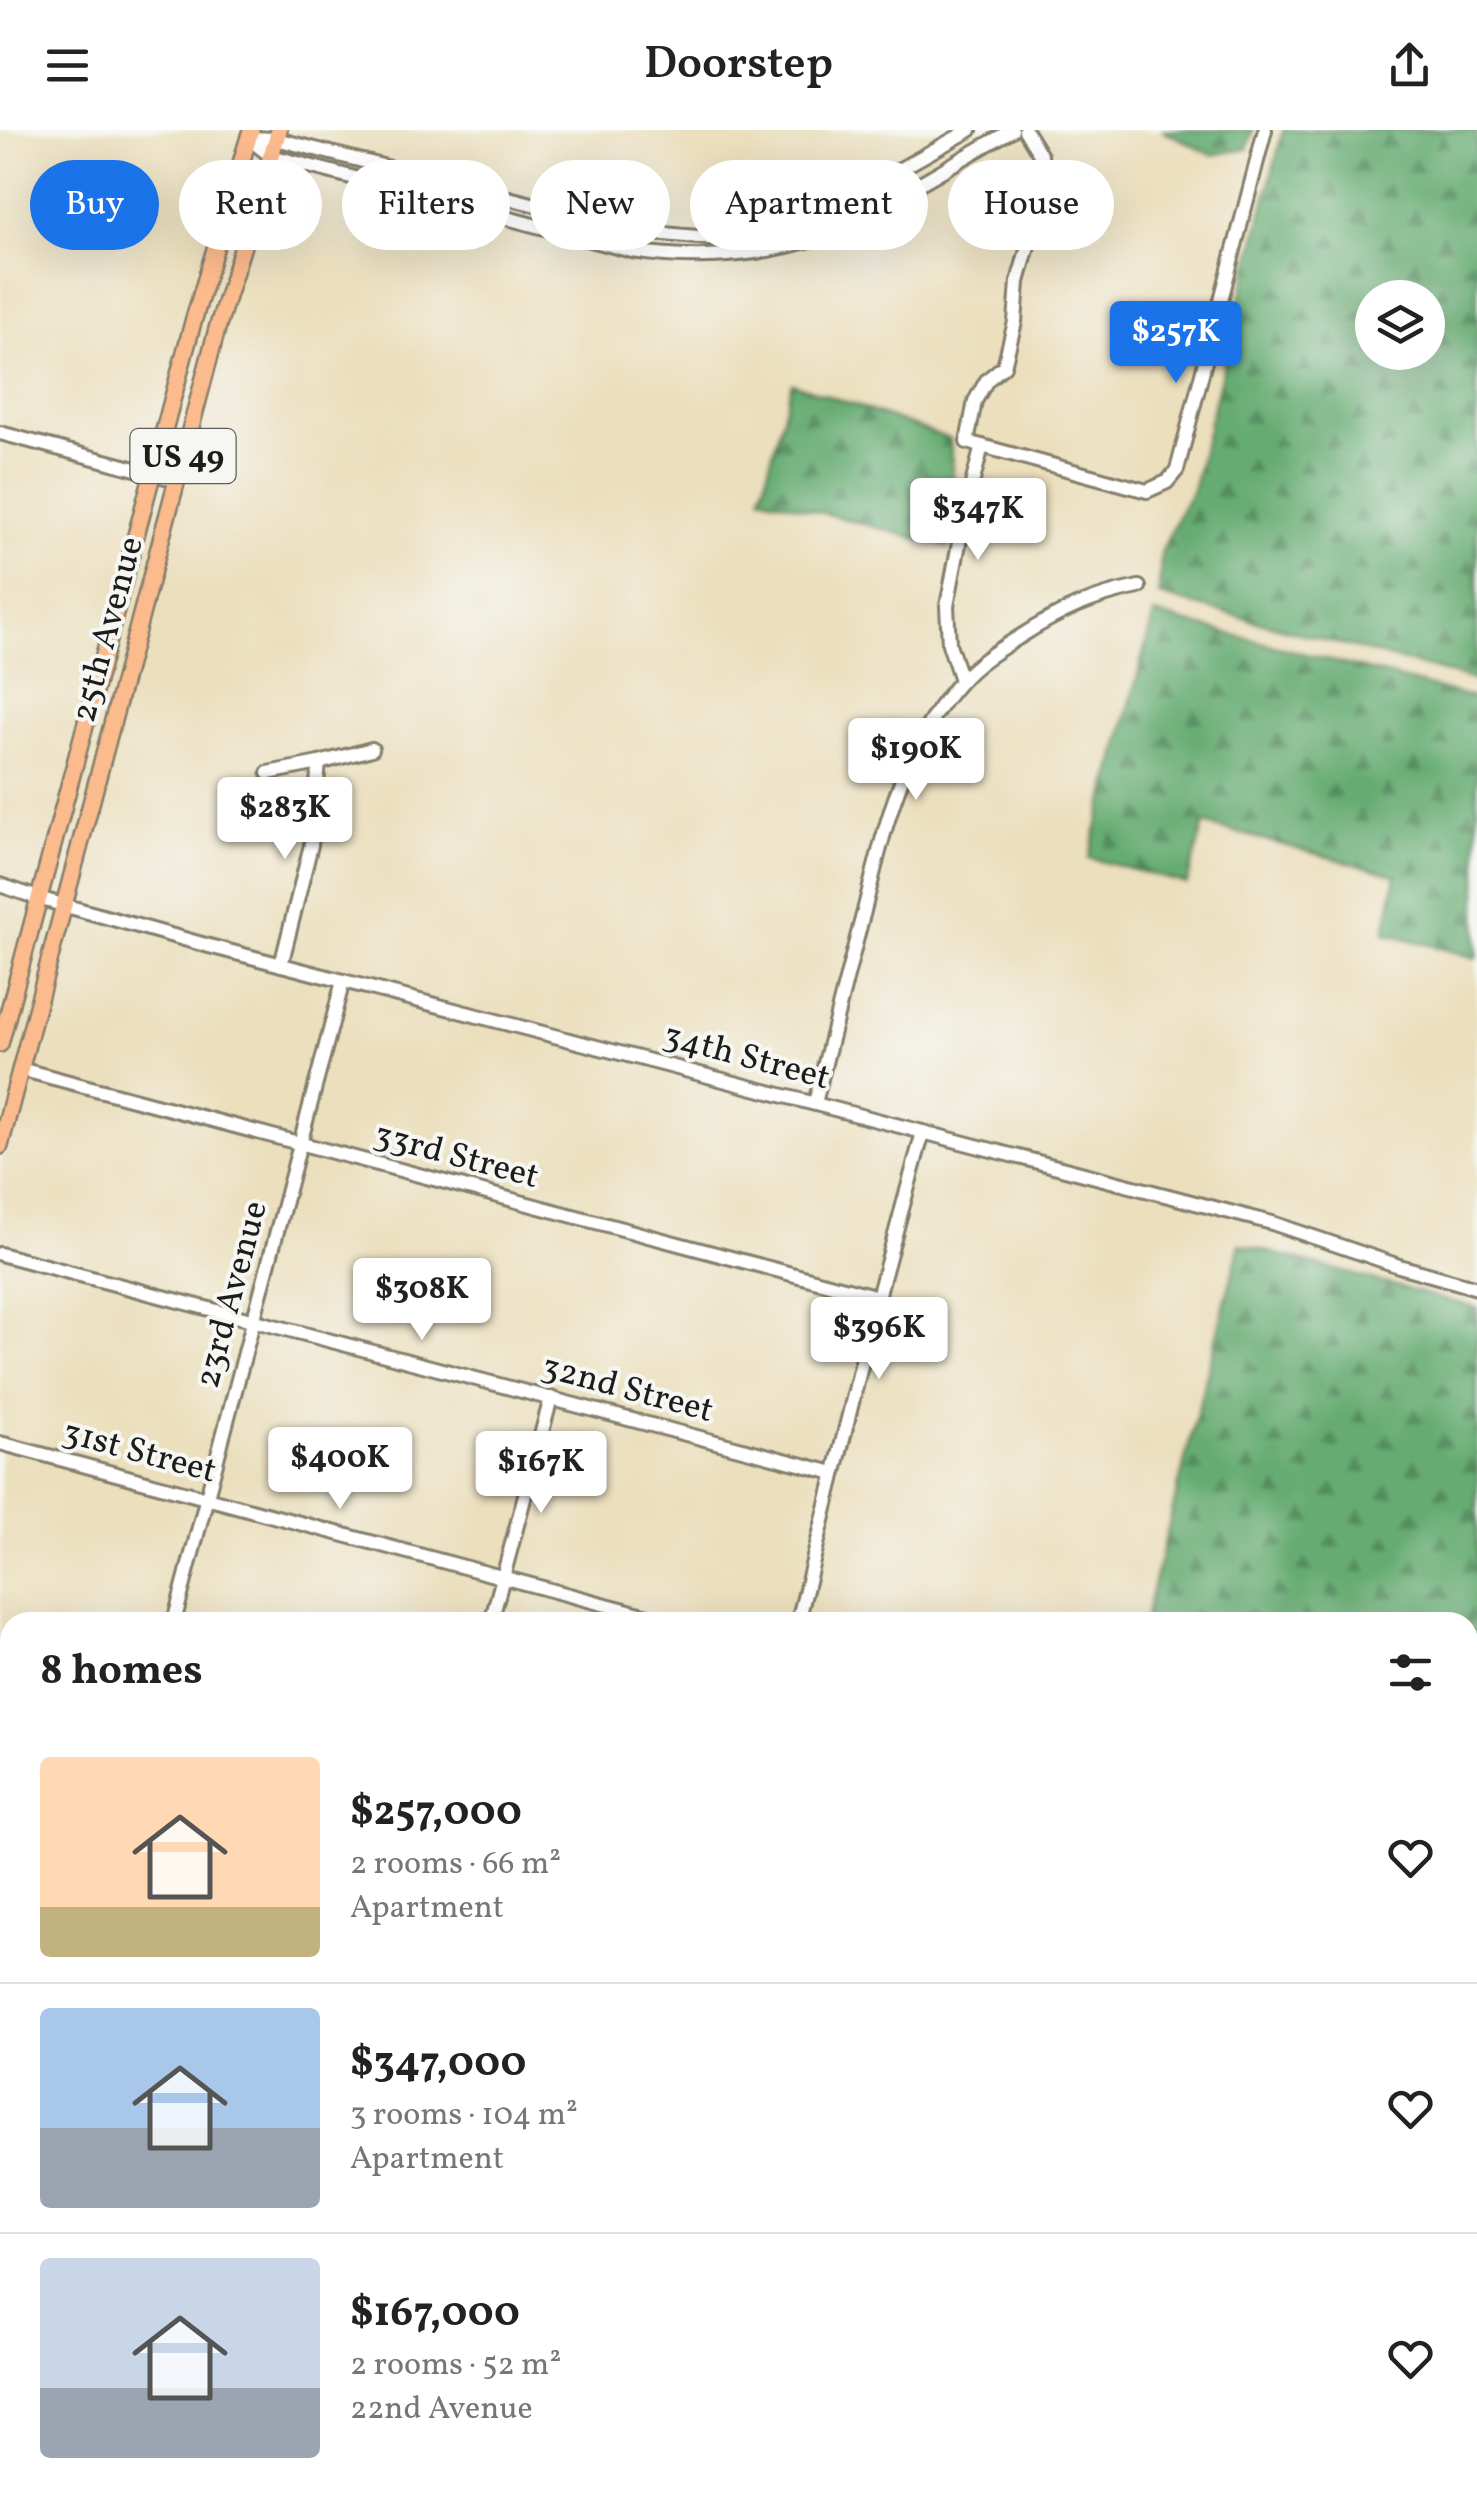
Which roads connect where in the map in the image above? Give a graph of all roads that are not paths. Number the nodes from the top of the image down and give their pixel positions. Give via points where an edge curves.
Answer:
1 (970, 130) edge
2 (1012, 130) edge
3 (1025, 130) edge
4 (1265, 130) edge
5 (250, 134) edge
6 (277, 134) edge
7 (270, 156) junction
8 (192, 322) junction
9 (217, 328) junction
10 (0, 433) edge
11 (982, 446) junction
12 (151, 473) junction
13 (176, 480) junction
14 (1140, 588) dead end
15 (961, 680) junction
16 (372, 749) dead end
17 (319, 763) junction
18 (268, 772) dead end
19 (0, 885) edge
20 (38, 898) junction
21 (63, 905) junction
22 (281, 965) junction
23 (343, 981) junction
24 (0, 1044) edge
25 (20, 1069) junction
26 (815, 1103) junction
27 (923, 1132) junction
28 (300, 1143) junction
29 (0, 1146) edge
30 (0, 1254) edge
31 (1477, 1288) edge
32 (878, 1297) junction
33 (254, 1320) junction
34 (551, 1398) junction
35 (0, 1443) edge
36 (834, 1472) junction
37 (207, 1498) junction
38 (503, 1577) junction
39 (177, 1612) edge
40 (493, 1612) edge
41 (633, 1612) edge
42 (800, 1612) edge

1 - 6 street via 818,216 708,238 642,232
2 - 7 street via 827,235 776,250 702,258 632,251
3 - 11 street via 1041,156 1045,185 1004,366 976,401 967,442
4 - 11 street via 1176,470 1167,482 1147,490
5 - 6 street
5 - 7 street
5 - 8 main road, 25th Avenue / US 49
6 - 7 main road, 25th Avenue / US 49
7 - 9 main road, 25th Avenue / US 49
8 - 9 main road
8 - 12 main road, 25th Avenue / US 49
9 - 13 main road, 25th Avenue / US 49
10 - 12 street
11 - 15 street via 947,606 949,644
12 - 13 street
12 - 20 main road, 25th Avenue / US 49
13 - 21 main road, 25th Avenue / US 49
14 - 15 street via 1088,600 1038,625
15 - 26 street via 918,744 888,818
16 - 17 street
17 - 18 street
17 - 22 street via 311,845
19 - 20 street, 34th Street
20 - 21 street, 34th Street
20 - 24 main road, 25th Avenue / US 49
21 - 22 street, 34th Street
21 - 25 main road, 25th Avenue / US 49
22 - 23 street, 34th Street
23 - 26 street, 34th Street
23 - 28 street, 23rd Avenue
25 - 28 street, 33rd Street
25 - 29 main road, 25th Avenue / US 49
26 - 27 street, 34th Street
27 - 31 street, 34th Street via 1272,1223
27 - 32 street
28 - 32 street, 33rd Street
28 - 33 street, 23rd Avenue
30 - 33 street, 32nd Street
32 - 36 street
33 - 34 street, 32nd Street
33 - 37 street, 23rd Avenue
34 - 36 street, 32nd Street
34 - 38 street
35 - 37 street, 31st Street
36 - 42 street
37 - 38 street, 31st Street
37 - 39 street, 23rd Avenue
38 - 40 street
38 - 41 street, 31st Street

